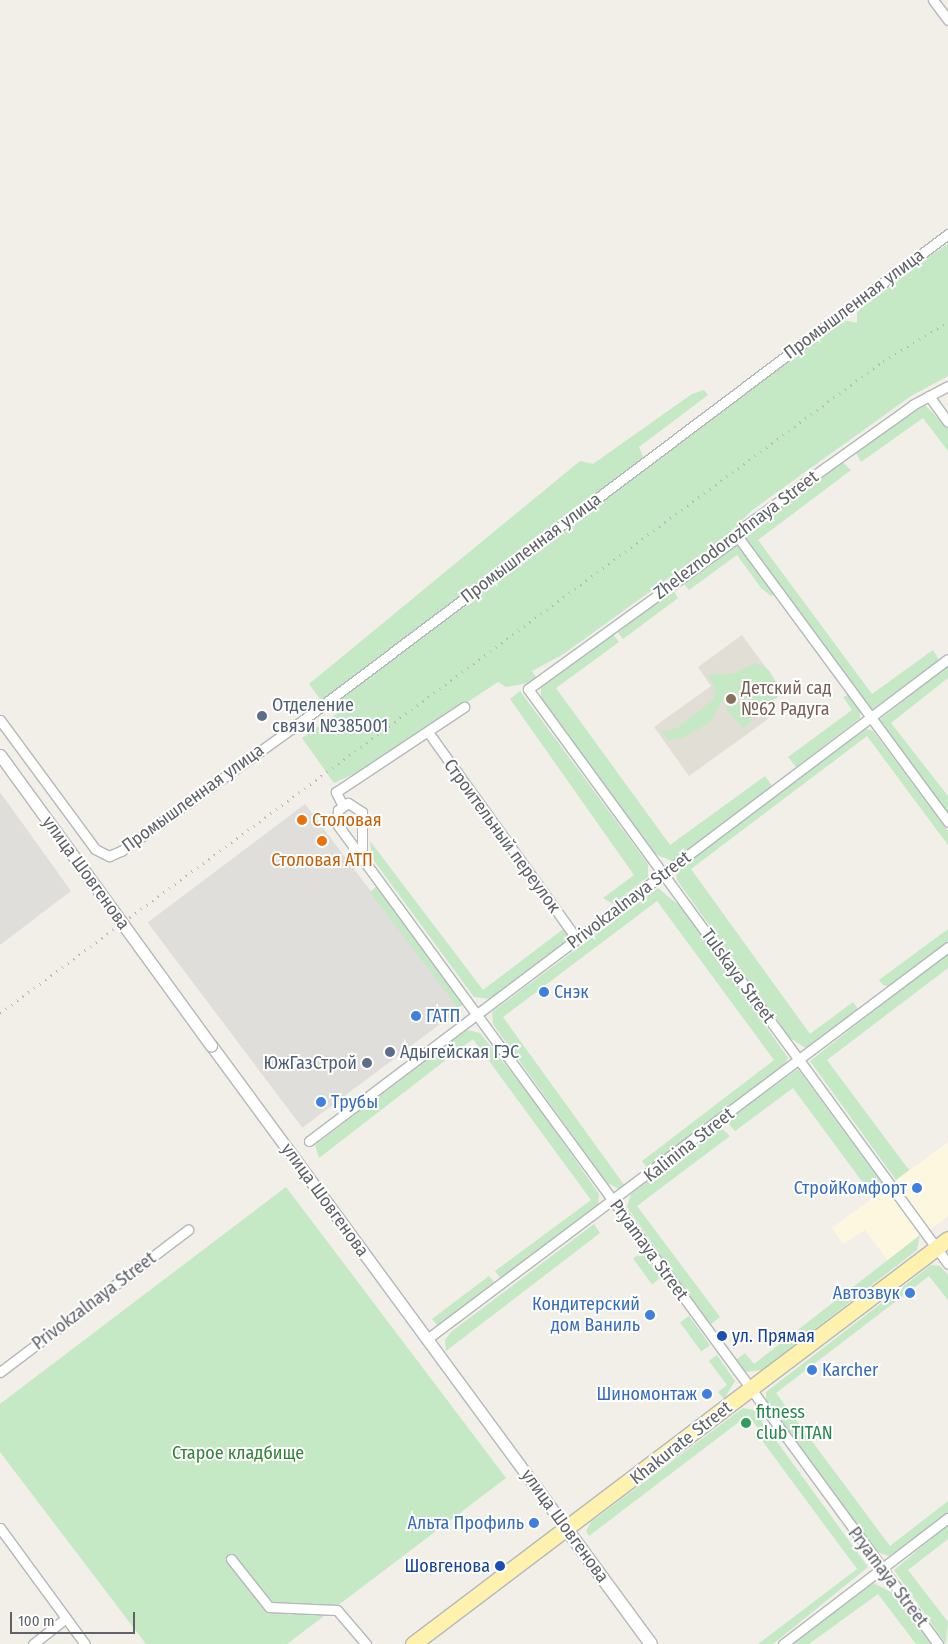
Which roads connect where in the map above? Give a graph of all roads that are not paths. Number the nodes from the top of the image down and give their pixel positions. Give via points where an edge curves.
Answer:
1 (933, 0) edge
2 (948, 20) edge
3 (948, 234) edge
4 (948, 386) edge
5 (929, 396) junction
6 (948, 422) edge
7 (738, 537) junction
8 (948, 659) edge
9 (528, 690) joint
10 (464, 706) dead end
11 (871, 718) junction
12 (0, 720) edge
13 (428, 732) junction
14 (0, 755) edge
15 (343, 806) junction
16 (948, 822) edge
17 (362, 856) junction
18 (664, 874) junction
19 (577, 939) junction
20 (948, 947) edge
21 (476, 1015) junction
22 (799, 1060) junction
23 (309, 1141) dead end
24 (614, 1202) junction
25 (188, 1230) dead end
26 (942, 1243) edge
27 (948, 1264) edge
28 (427, 1339) junction
29 (0, 1372) edge
30 (750, 1390) junction
31 (948, 1518) edge
32 (0, 1528) edge
33 (568, 1531) junction
34 (231, 1559) dead end
35 (880, 1569) junction
36 (66, 1618) junction
37 (33, 1644) edge
38 (85, 1644) edge
39 (366, 1644) edge
40 (412, 1644) edge
41 (651, 1644) edge
42 (782, 1644) edge
43 (938, 1644) edge

1 - 2 street
3 - 12 street, Промышленная улица via 289,730 109,856 95,849
4 - 5 street, Zheleznodorozhnaya Street
5 - 6 street
5 - 7 street, Zheleznodorozhnaya Street via 748,524
7 - 9 street, Zheleznodorozhnaya Street
7 - 11 street
8 - 11 street, Privokzalnaya Street
9 - 18 street, Tulskaya Street
10 - 13 street
11 - 16 street
11 - 18 street, Privokzalnaya Street
13 - 15 street via 336,792
13 - 19 street, Строительный переулок
14 - 28 street, улица Шовгенова, bridge
15 - 17 street, Pryamaya Street via 337,824
15 - 17 street via 354,805 362,812
17 - 21 street, Pryamaya Street
18 - 19 street, Privokzalnaya Street
18 - 22 street, Tulskaya Street
19 - 21 street, Privokzalnaya Street
20 - 22 street, Kalinina Street
21 - 23 street, Privokzalnaya Street
21 - 24 street, Pryamaya Street
22 - 24 street, Kalinina Street
22 - 26 street, Tulskaya Street
24 - 28 street, Kalinina Street
24 - 30 street, Pryamaya Street
25 - 29 street, Privokzalnaya Street
26 - 27 street, Tulskaya Street
26 - 30 main road, Khakurate Street
28 - 33 street, улица Шовгенова
30 - 33 main road, Khakurate Street
30 - 35 street, Pryamaya Street
31 - 35 street
32 - 36 street
33 - 40 main road, Khakurate Street
33 - 41 main road, улица Шовгенова
34 - 39 street via 269,1607 337,1610
35 - 42 street
35 - 43 street, Pryamaya Street
36 - 37 street
36 - 38 street

